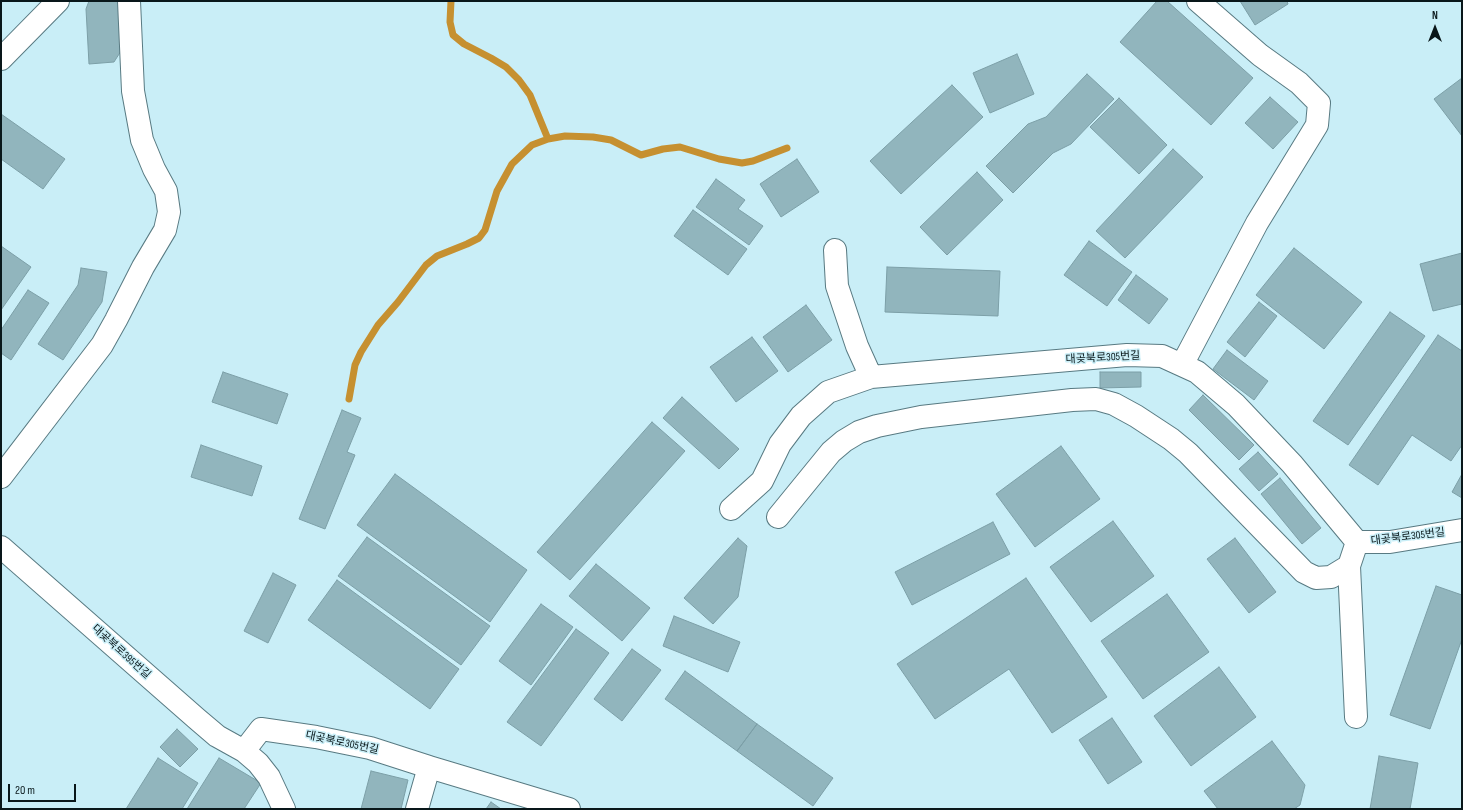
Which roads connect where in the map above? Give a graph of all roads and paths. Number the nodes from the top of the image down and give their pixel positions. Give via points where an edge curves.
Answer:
1 (58, 1) edge
2 (129, 1) edge
3 (1198, 1) edge
4 (1, 59) edge
5 (835, 250) dead end
6 (1182, 365) junction
7 (871, 377) junction
8 (1, 477) edge
9 (731, 509) dead end
10 (778, 517) dead end
11 (1462, 530) edge
12 (1357, 542) junction
13 (1, 546) edge
14 (1349, 566) junction
15 (1356, 717) dead end
16 (244, 751) junction
17 (429, 768) junction
18 (284, 809) edge
19 (417, 809) edge
20 (569, 809) edge

1 - 4 lane
2 - 8 lane via 133,91 142,140 166,191 169,212 166,230 143,267 102,345
3 - 6 lane via 1260,55 1299,83 1319,103 1317,125 1257,223
5 - 7 lane via 837,286 857,346
6 - 7 lane, 대곶북로305번길 via 1162,356 1127,355
6 - 12 lane, 대곶북로305번길 via 1197,372 1236,405 1292,464
7 - 9 lane, 대곶북로305번길 via 828,392 801,416 780,444 762,481
10 - 14 lane via 831,452 859,432 921,417 1096,399 1114,404 1136,416 1188,453 1304,572 1316,578 1331,577
11 - 12 lane, 대곶북로305번길 via 1390,542
12 - 14 lane
13 - 16 lane, 대곶북로395번길 via 217,736
14 - 15 lane
16 - 17 lane, 대곶북로305번길 via 261,729 370,748
16 - 18 lane, 대곶북로395번길 via 258,762 269,777
17 - 19 lane
17 - 20 lane

